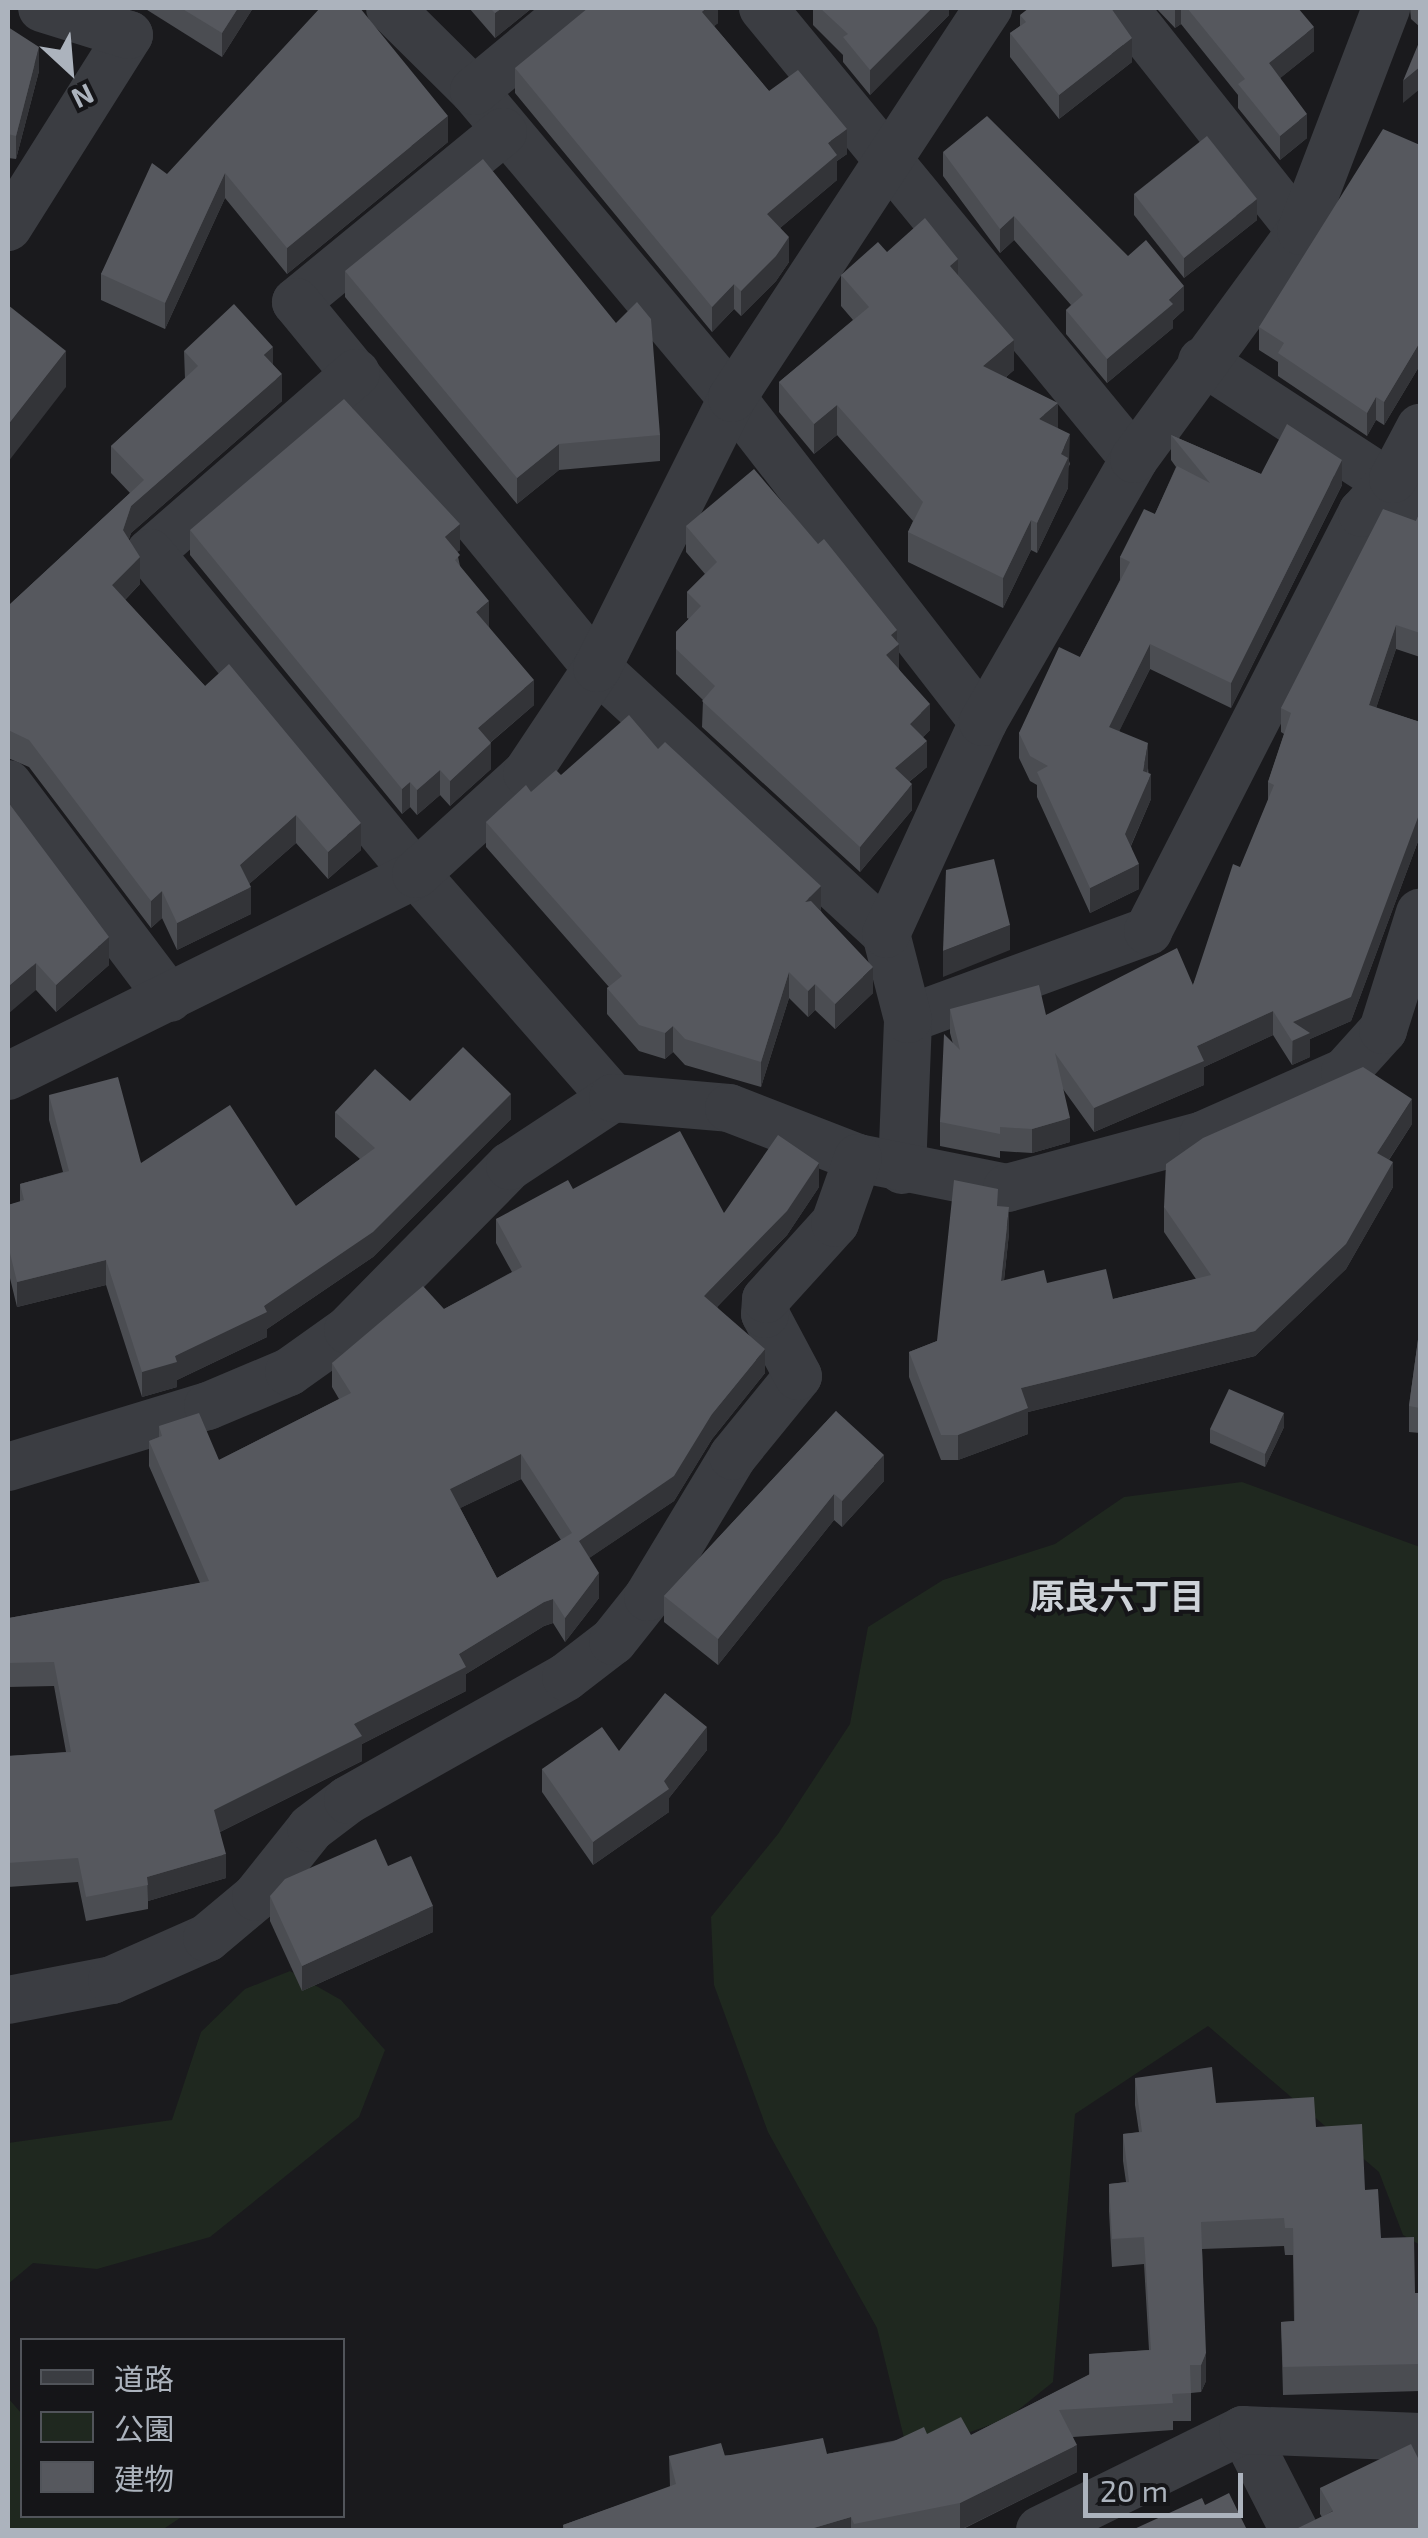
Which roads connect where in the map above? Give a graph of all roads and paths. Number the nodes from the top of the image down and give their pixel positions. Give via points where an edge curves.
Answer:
1 (42, 8) edge
2 (390, 8) edge
3 (574, 8) edge
4 (763, 8) edge
5 (988, 8) edge
6 (1124, 8) edge
7 (1386, 8) edge
8 (474, 91) junction
9 (503, 132) junction
10 (884, 161) junction
11 (8, 227) edge
12 (1302, 231) junction
13 (1202, 361) junction
14 (356, 374) junction
15 (732, 398) junction
16 (1420, 428) edge
17 (1134, 459) junction
18 (1407, 491) edge
19 (597, 668) junction
20 (983, 722) junction
21 (8, 784) edge
22 (416, 874) junction
23 (1420, 913) edge
24 (886, 934) junction
25 (169, 998) junction
26 (908, 1019) junction
27 (8, 1076) edge
28 (613, 1098) junction
29 (880, 1164) junction
30 (8, 1467) edge
31 (8, 2000) edge
32 (1243, 2430) junction
33 (1420, 2438) edge
34 (1040, 2530) edge
35 (1294, 2530) edge

1 - 11 street via 129,35
2 - 8 street
3 - 8 street
4 - 10 street
5 - 10 street
6 - 12 street
7 - 12 street
8 - 9 street
9 - 14 street via 296,302
9 - 15 street
10 - 15 street
10 - 17 street
12 - 13 street
13 - 17 street
13 - 18 street
14 - 19 street
14 - 22 street via 150,553
15 - 19 street
15 - 20 street
16 - 18 street
17 - 20 street
18 - 26 street via 1362,513 1148,931
19 - 22 street via 527,773
19 - 24 street
20 - 24 street
21 - 25 street
22 - 25 street
22 - 28 street
23 - 29 street via 1382,1030 1346,1072 1202,1136 1006,1188
24 - 26 street
25 - 27 street
26 - 29 street
28 - 29 street via 728,1108
28 - 30 street via 510,1166 348,1330 289,1372 208,1406
29 - 31 street via 766,1299 765,1314 798,1376 733,1456 648,1598 613,1641 566,1677 348,1800 312,1828 256,1897 207,1938 112,1980
32 - 33 street
32 - 34 street
32 - 35 street

